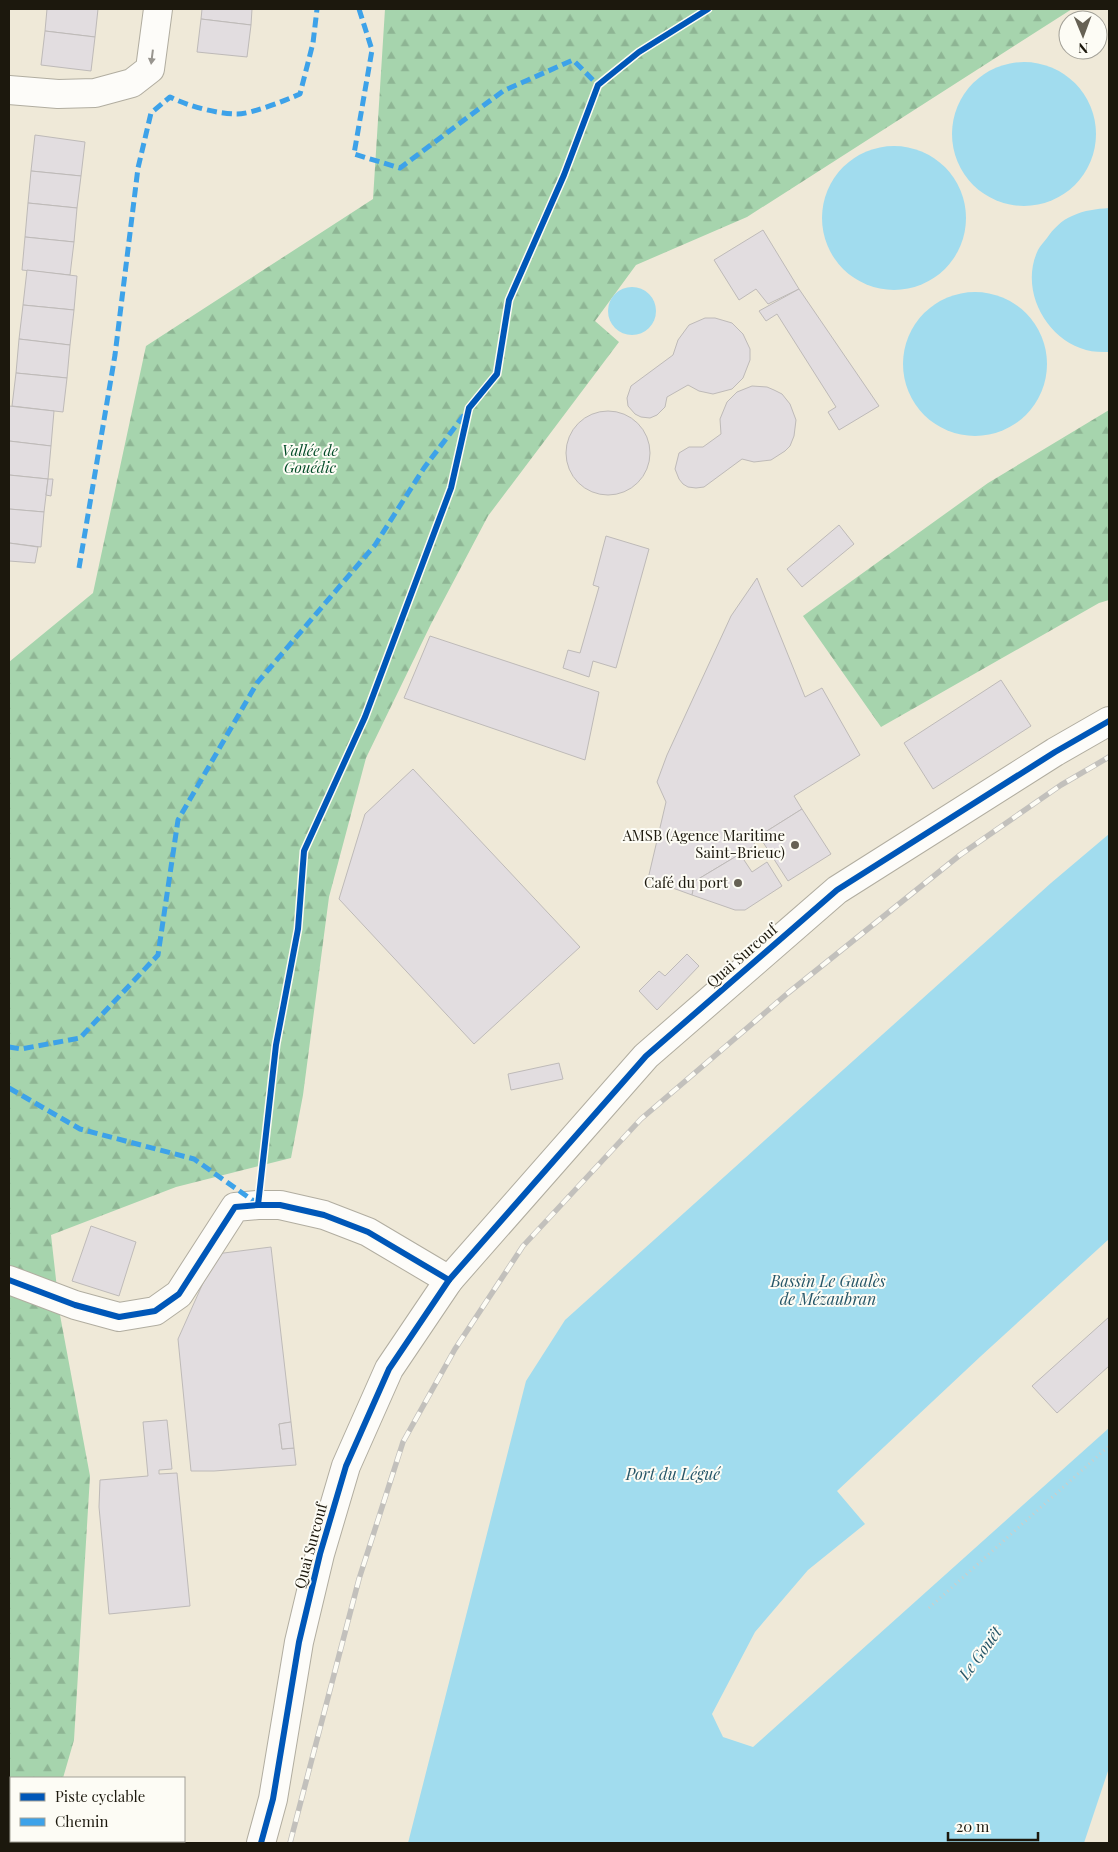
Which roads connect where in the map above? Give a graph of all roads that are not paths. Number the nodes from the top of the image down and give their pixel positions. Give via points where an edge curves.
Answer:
1 (158, 9) edge
2 (9, 90) edge
3 (1109, 721) edge
4 (9, 1280) edge
5 (449, 1280) junction
6 (261, 1843) edge

1 -> 2 street via 150,68 132,83 95,93
3 - 5 street, Quai Surcouf via 837,890 646,1056
4 - 5 street via 118,1317 155,1311 180,1294 235,1207 258,1204 280,1205 324,1215 368,1232
5 - 6 street, Quai Surcouf via 389,1370 346,1466 299,1642 273,1799

